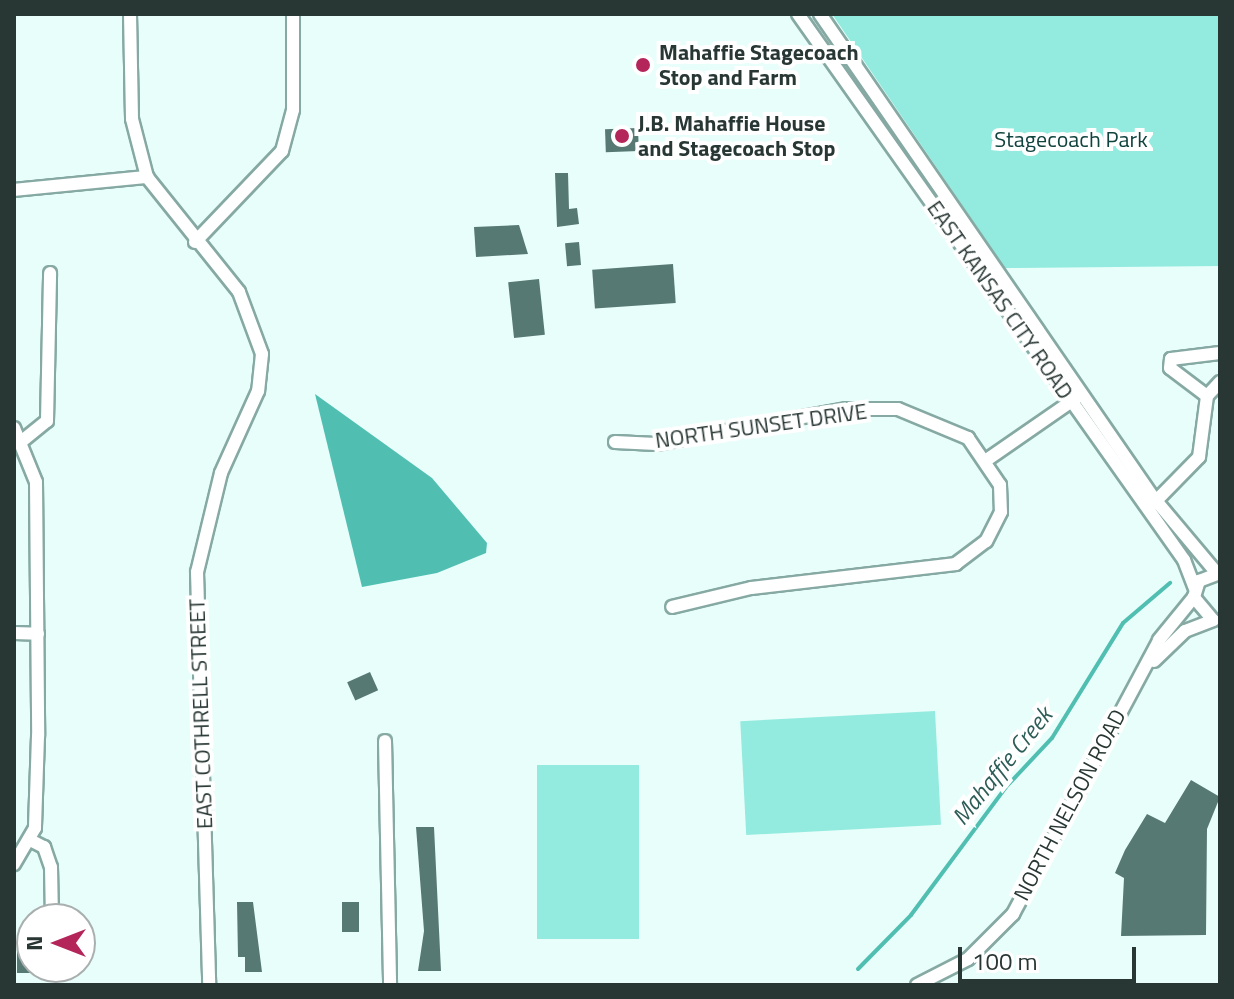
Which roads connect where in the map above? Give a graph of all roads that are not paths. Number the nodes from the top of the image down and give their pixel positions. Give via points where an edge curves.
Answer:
1 (130, 14) edge
2 (293, 14) edge
3 (798, 14) edge
4 (820, 14) edge
5 (147, 177) junction
6 (14, 190) edge
7 (195, 242) junction
8 (50, 273) dead end
9 (1220, 353) edge
10 (1220, 382) edge
11 (1207, 396) junction
12 (1077, 397) junction
13 (14, 428) edge
14 (22, 441) junction
15 (615, 442) dead end
16 (988, 459) junction
17 (1152, 504) junction
18 (1218, 573) edge
19 (1194, 593) junction
20 (672, 607) dead end
21 (1216, 620) edge
22 (14, 633) edge
23 (38, 634) junction
24 (1141, 675) junction
25 (385, 741) dead end
26 (30, 840) junction
27 (14, 864) edge
28 (52, 903) edge
29 (209, 985) edge
30 (390, 985) edge
31 (917, 985) edge

1 - 5 street, EAST COTHRELL STREET via 132,119
2 - 7 street via 293,110 282,151
3 - 12 street, EAST KANSAS CITY ROAD
4 - 12 street, EAST KANSAS CITY ROAD
5 - 6 street
5 - 7 street, EAST COTHRELL STREET
7 - 29 street, EAST COTHRELL STREET via 252,314 262,354 258,391 221,473 197,572
8 - 14 street via 47,421
9 - 11 street via 1171,359 1170,368
10 - 11 street
11 - 17 street via 1199,457
12 - 16 street
12 - 17 street, EAST KANSAS CITY ROAD
13 - 14 street
14 - 23 street via 36,482
15 - 16 street, NORTH SUNSET DRIVE via 656,444 847,409 898,409 968,438
16 - 20 street via 1001,512 986,541 956,564 751,588
17 - 18 street, EAST KANSAS CITY ROAD
17 - 19 street, EAST KANSAS CITY ROAD
18 - 19 street, NORTH NELSON ROAD
19 - 21 street, EAST KANSAS CITY ROAD
19 - 24 street, NORTH NELSON ROAD
21 - 24 street, NORTH NELSON ROAD via 1185,631
22 - 23 street
23 - 26 street via 38,815
24 - 31 street, NORTH NELSON ROAD via 1013,914 968,959
25 - 30 street
26 - 27 street
26 - 28 street via 44,847 51,867

